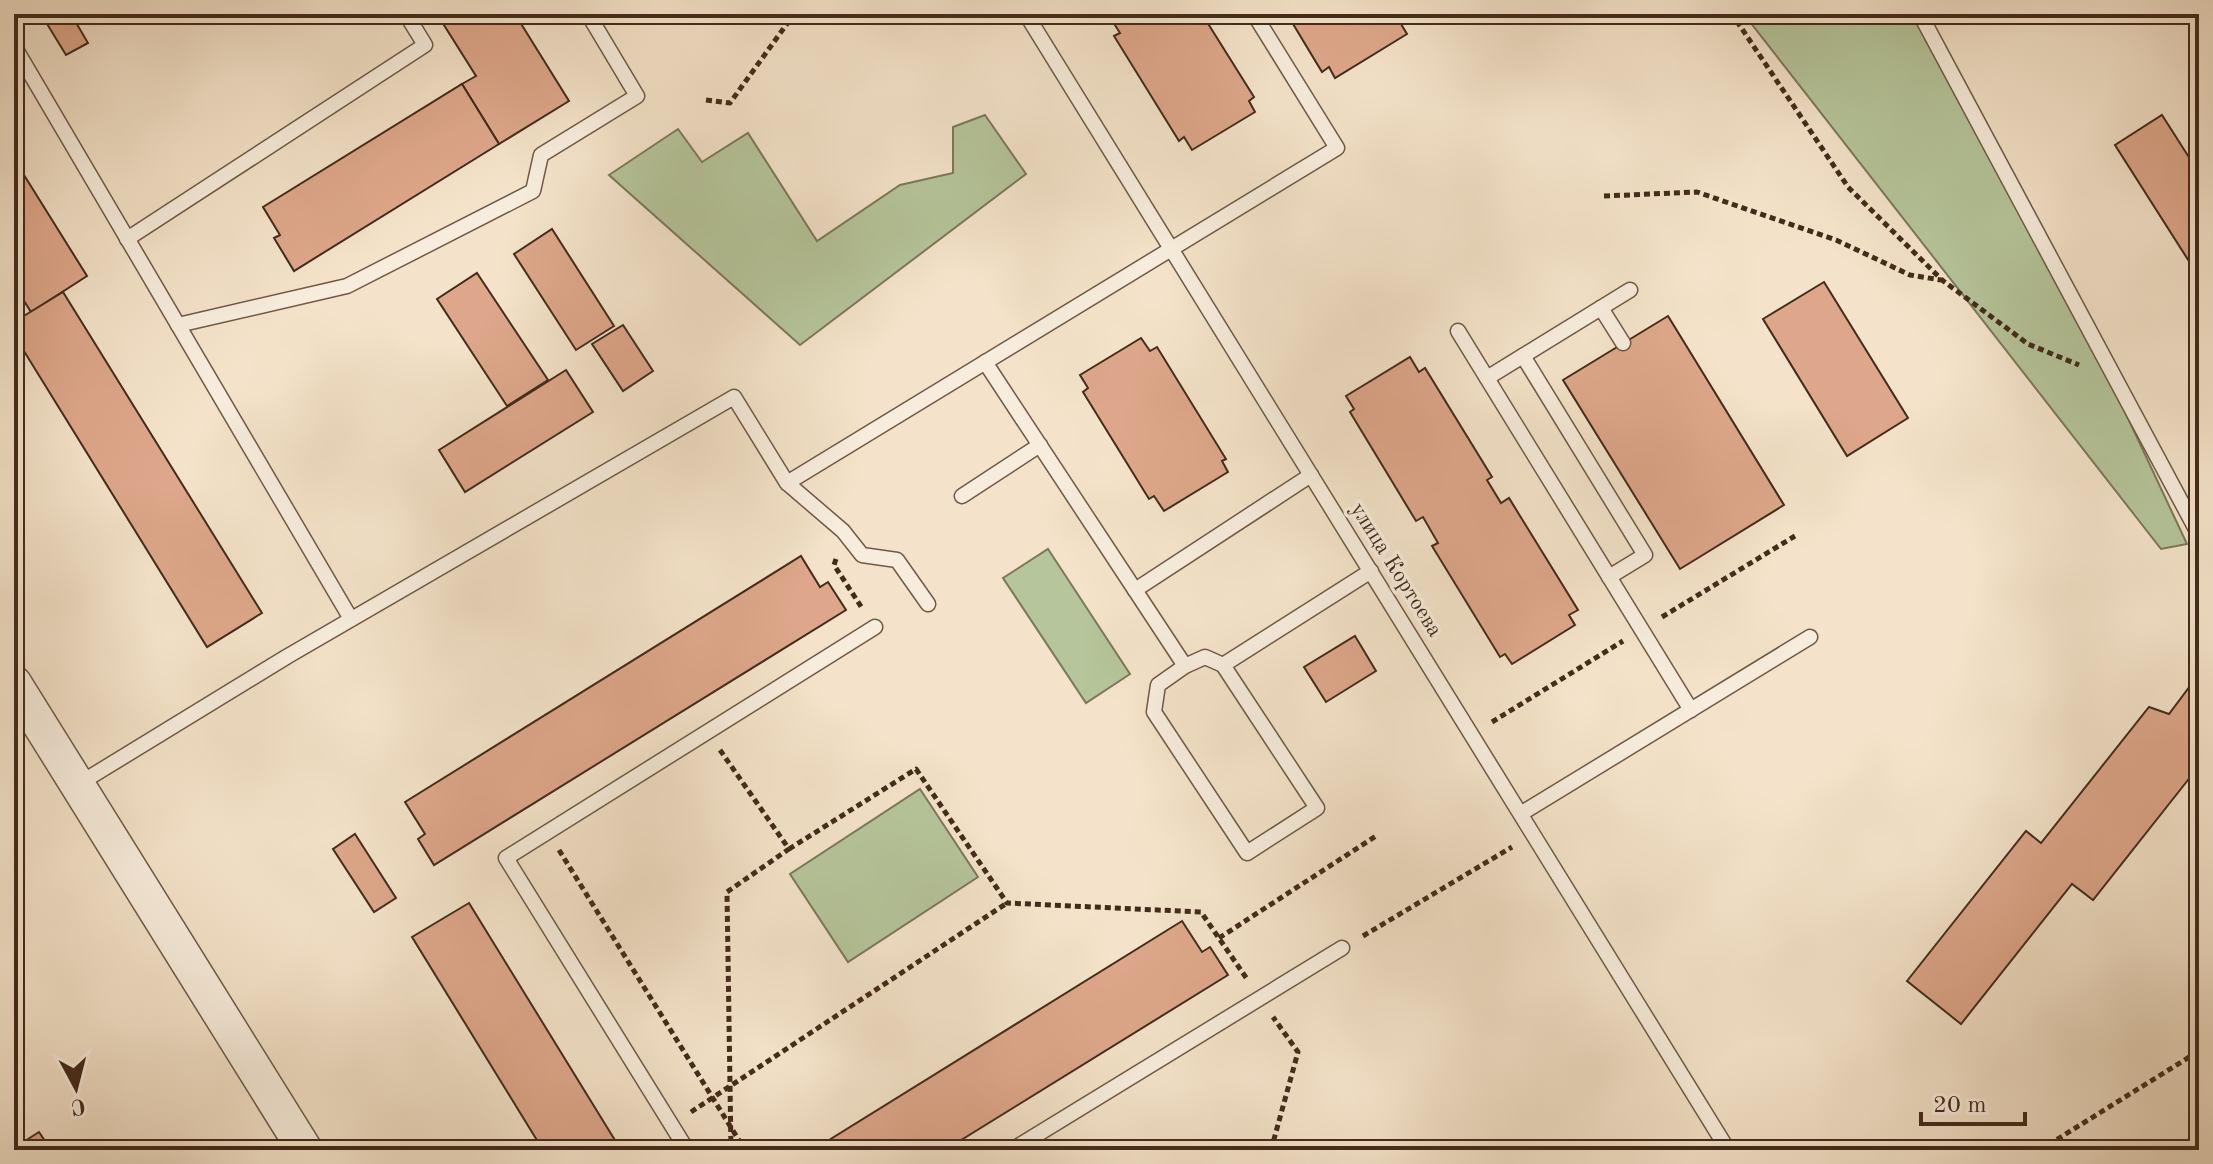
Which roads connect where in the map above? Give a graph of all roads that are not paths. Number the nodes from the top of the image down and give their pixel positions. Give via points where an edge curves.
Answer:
1 (406, 14) edge
2 (588, 14) edge
3 (1026, 14) edge
4 (1254, 14) edge
5 (1920, 14) edge
6 (14, 46) edge
7 (127, 239) junction
8 (1172, 249) junction
9 (1630, 290) dead end
10 (1601, 308) junction
11 (178, 325) junction
12 (1458, 331) dead end
13 (1623, 343) dead end
14 (1523, 356) junction
15 (985, 362) junction
16 (1487, 378) junction
17 (1040, 445) junction
18 (1311, 475) junction
19 (787, 483) junction
20 (962, 496) dead end
21 (2198, 533) edge
22 (1371, 571) junction
23 (1609, 577) junction
24 (1135, 590) junction
25 (928, 604) dead end
26 (351, 619) junction
27 (875, 627) road end
28 (1810, 637) dead end
29 (1223, 665) junction
30 (1185, 666) junction
31 (14, 683) edge
32 (1691, 710) junction
33 (77, 786) junction
34 (1522, 813) junction
35 (1342, 948) road end
36 (305, 1150) edge
37 (687, 1150) edge
38 (1012, 1150) edge
39 (1728, 1150) edge

1 - 7 lane via 425,45
2 - 11 lane via 637,96 541,155 533,191 347,286
3 - 8 lane, улица Кортоева
4 - 8 lane via 1337,148
5 - 21 lane
6 - 7 lane
7 - 11 lane
8 - 15 lane
8 - 18 lane, улица Кортоева
9 - 10 lane
10 - 13 lane
10 - 14 lane
11 - 26 lane
12 - 16 lane
14 - 16 lane
14 - 23 lane via 1645,555
15 - 17 lane
15 - 19 lane
16 - 23 lane
17 - 20 lane
17 - 24 lane
18 - 22 lane, улица Кортоева
18 - 24 lane
19 - 25 lane via 843,531 862,555 897,560
19 - 26 lane via 734,397
22 - 29 lane
22 - 34 lane, улица Кортоева
23 - 32 lane
24 - 30 lane
26 - 33 lane
27 - 37 lane via 506,858
28 - 32 lane
29 - 30 lane via 1205,657
29 - 30 lane via 1317,808 1247,853 1154,712 1158,685
31 - 33 street
32 - 34 lane
33 - 36 street
34 - 39 lane, улица Кортоева
35 - 38 lane

